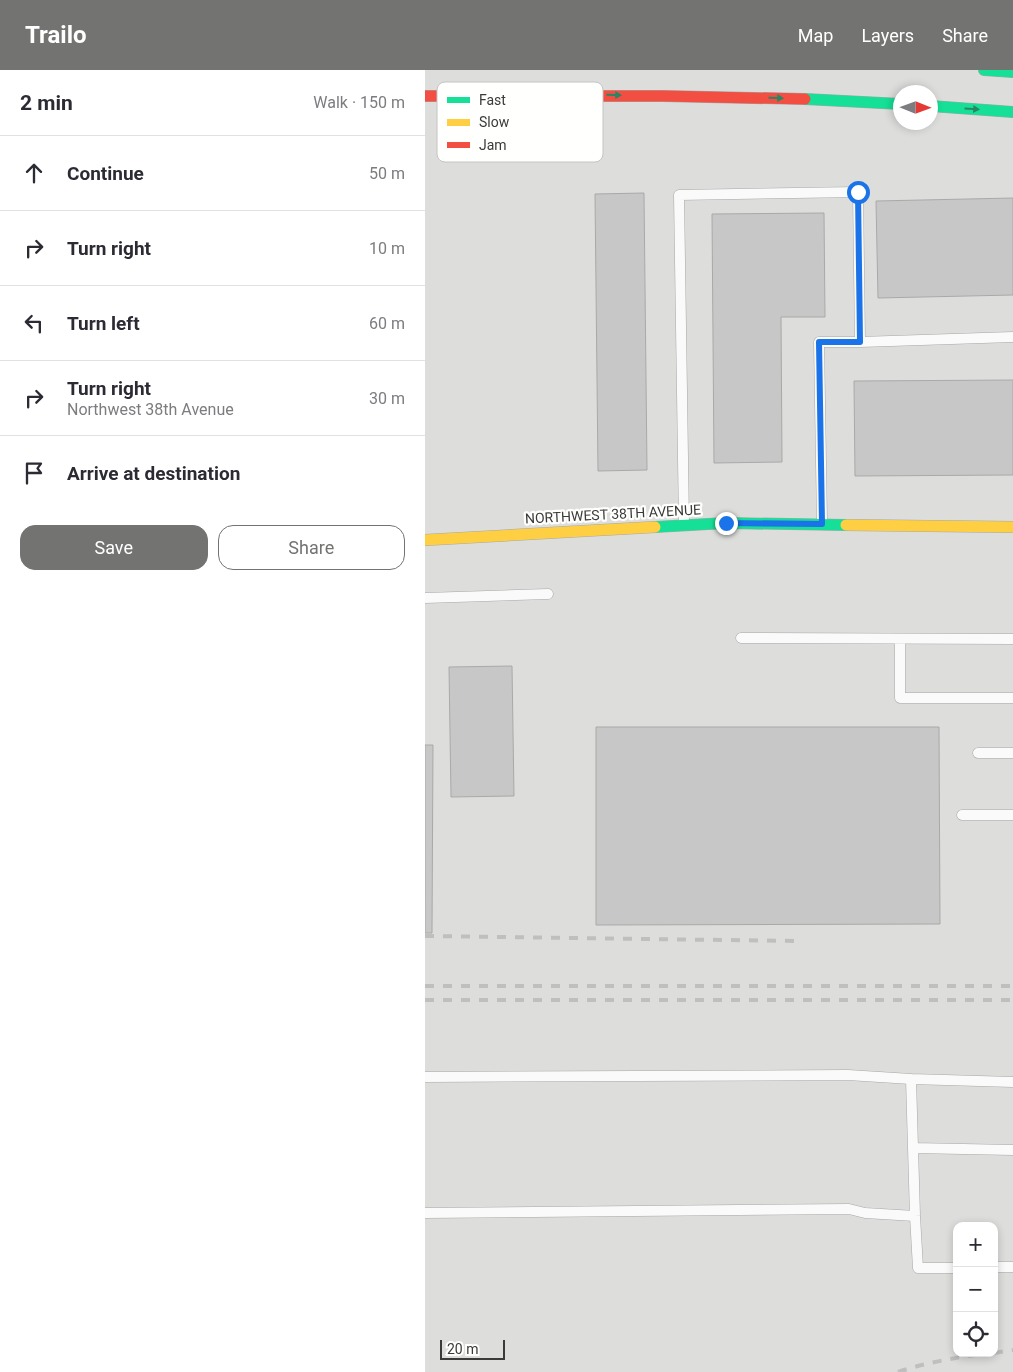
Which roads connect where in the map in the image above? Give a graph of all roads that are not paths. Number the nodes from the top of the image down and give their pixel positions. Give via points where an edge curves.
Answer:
1 (984, 70) edge
2 (1013, 72) edge
3 (603, 95) edge
4 (893, 103) edge
5 (938, 107) edge
6 (1013, 112) edge
7 (1013, 337) edge
8 (860, 342) junction
9 (822, 524) junction
10 (684, 525) junction
11 (1013, 527) edge
12 (425, 540) edge
13 (548, 594) dead end
14 (425, 598) edge
15 (741, 638) dead end
16 (900, 639) junction
17 (1013, 639) edge
18 (1013, 698) edge
19 (978, 753) dead end
20 (1013, 753) edge
21 (961, 815) dead end
22 (1013, 815) edge
23 (425, 1077) edge
24 (911, 1079) junction
25 (1013, 1082) edge
26 (913, 1148) junction
27 (1013, 1150) edge
28 (425, 1213) edge
29 (915, 1216) junction
30 (998, 1267) edge
31 (1013, 1267) edge
32 (953, 1268) edge

1 - 2 main road
3 -> 4 main road via 821,98
5 -> 6 main road
7 - 8 lane
8 - 9 lane via 819,342
8 - 10 lane via 858,192 679,195
9 - 10 main road, NORTHWEST 38TH AVENUE
9 - 11 main road, NORTHWEST 38TH AVENUE
10 - 12 main road, NORTHWEST 38TH AVENUE
13 - 14 lane
15 - 16 lane
16 - 17 lane
16 - 18 lane via 900,698
19 - 20 lane
21 - 22 lane
23 - 24 lane via 848,1075
24 - 25 lane
24 - 26 lane
26 - 27 lane
26 - 29 lane
28 - 29 lane via 849,1209
29 - 32 lane via 918,1268
30 - 31 lane

